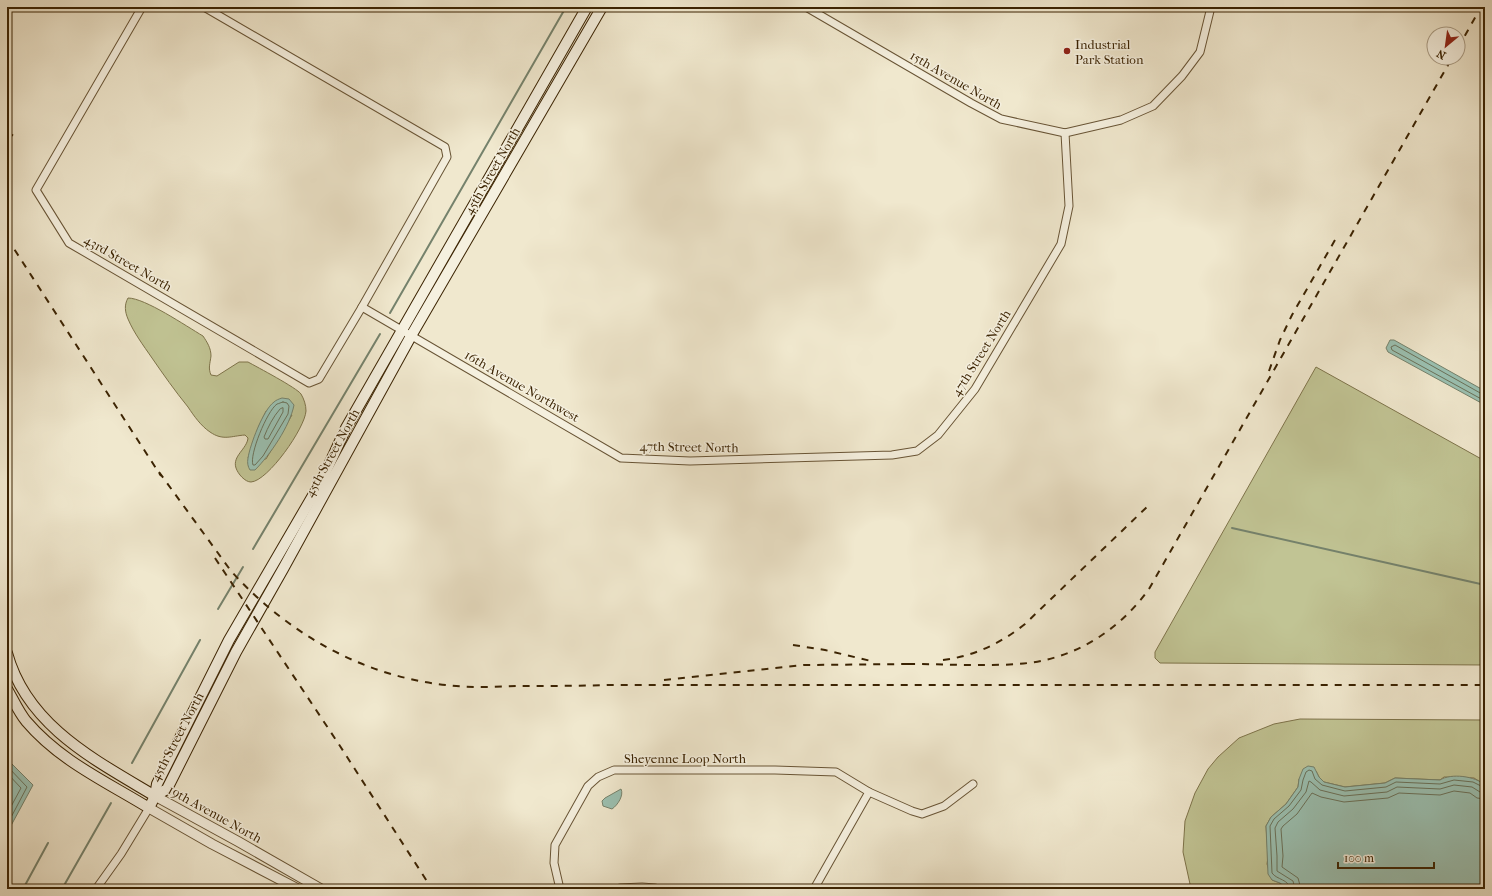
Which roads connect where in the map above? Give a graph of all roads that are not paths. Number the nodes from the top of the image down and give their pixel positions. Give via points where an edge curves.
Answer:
1 (142, 7) edge
2 (204, 7) edge
3 (587, 7) edge
4 (602, 7) edge
5 (806, 7) edge
6 (1211, 7) edge
7 (1065, 132) junction
8 (362, 307) junction
9 (402, 330) junction
10 (411, 336) junction
11 (621, 458) joint
12 (7, 653) edge
13 (7, 689) edge
14 (973, 784) dead end
15 (869, 792) junction
16 (155, 796) junction
17 (149, 808) junction
18 (96, 889) edge
19 (298, 889) edge
20 (320, 889) edge
21 (560, 889) edge
22 (620, 889) edge
23 (655, 889) edge
24 (814, 889) edge

1 - 8 street, 43rd Street North via 36,190 69,243 310,383 319,379
2 - 8 street via 445,146 447,157
3 - 9 main road, 45th Street North
4 - 10 main road, 45th Street North
5 - 7 street, 15th Avenue North via 1001,119
6 - 7 street, 15th Avenue North via 1200,52 1182,76 1153,106 1121,120
7 - 11 street, 47th Street North via 1069,206 1061,244 975,389 938,435 918,451 892,455 737,460
8 - 9 street, 16th Avenue Northwest
9 - 10 street, 16th Avenue Northwest
9 - 16 main road, 45th Street North via 346,428 322,480 229,640 157,784
10 - 11 street, 16th Avenue Northwest
10 - 16 main road, 45th Street North via 236,652 167,789
12 - 16 main road, 19th Avenue North via 10,666 30,702 64,738 98,763
13 - 17 main road, 19th Avenue North via 25,720 54,748 92,776
14 - 15 street, Sheyenne Loop North via 944,806 922,814
15 - 21 street, Sheyenne Loop North via 836,772 614,770 598,777 588,786 555,845 554,863
15 - 24 street
16 - 17 main road
16 - 20 street, 19th Avenue North
17 - 18 street
17 - 19 street, 19th Avenue North
22 - 23 street

